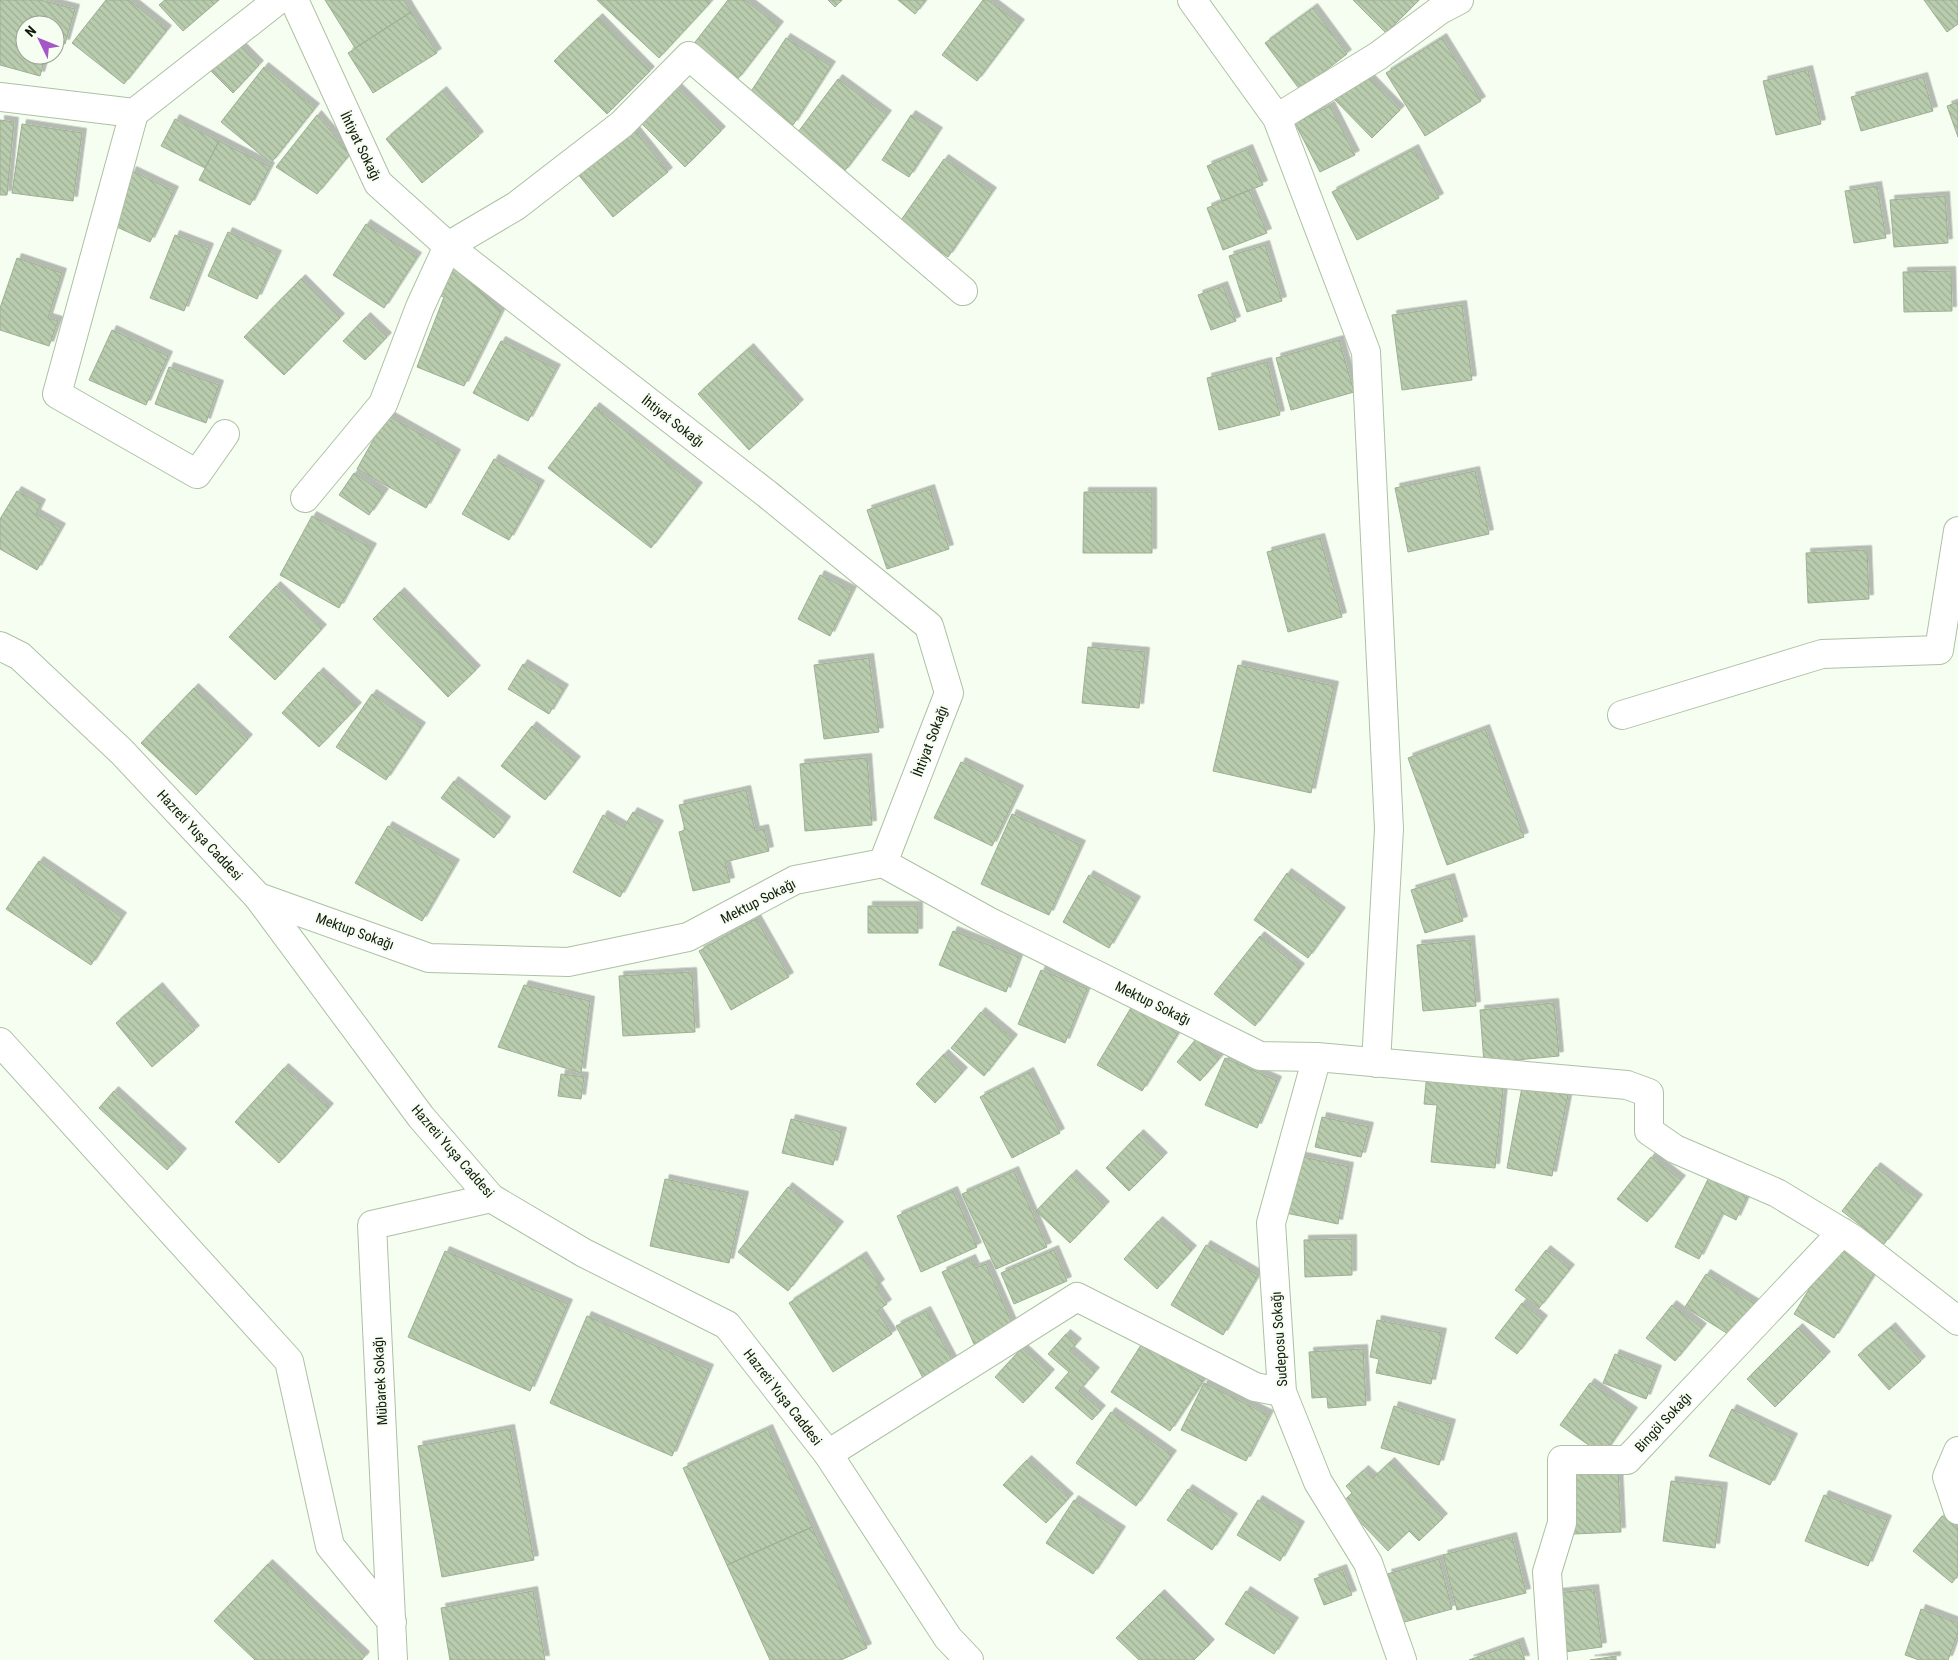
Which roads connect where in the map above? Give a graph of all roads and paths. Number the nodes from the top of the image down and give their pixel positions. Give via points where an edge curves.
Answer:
1 (278, 0) edge
2 (294, 0) edge
3 (1192, 0) edge
4 (1459, 0) edge
5 (0, 97) edge
6 (134, 113) junction
7 (1278, 118) junction
8 (448, 246) junction
9 (963, 291) dead end
10 (224, 434) dead end
11 (305, 498) dead end
12 (1958, 531) edge
13 (0, 646) edge
14 (1622, 715) dead end
15 (883, 863) junction
16 (258, 897) junction
17 (0, 1042) edge
18 (1317, 1058) junction
19 (1376, 1063) junction
20 (491, 1198) junction
21 (1842, 1232) junction
22 (1958, 1321) edge
23 (1282, 1392) junction
24 (1958, 1451) edge
25 (828, 1454) junction
26 (1958, 1510) edge
27 (392, 1622) junction
28 (394, 1660) edge
29 (969, 1660) edge
30 (1402, 1660) edge
31 (1553, 1660) edge

1 - 6 street
2 - 8 street, İhtiyat Sokağı via 378,183
3 - 7 street
4 - 7 street via 1440,10 1378,56
5 - 6 street
6 - 10 street via 57,394 197,474
7 - 19 street via 1366,352 1389,829
8 - 9 street via 516,206 622,124 689,56
8 - 11 street via 420,307 384,404
8 - 15 street, İhtiyat Sokağı via 766,494 929,626 949,693
12 - 14 street via 1939,650 1822,654
13 - 16 street, Hazreti Yuşa Caddesi via 20,656 122,752
15 - 16 street, Mektup Sokağı via 795,880 688,937 568,962 429,958
15 - 18 street, Mektup Sokağı via 988,921 1260,1056
16 - 20 street, Hazreti Yuşa Caddesi via 421,1117
17 - 27 street via 289,1361 330,1546
18 - 19 street, Mektup Sokağı
18 - 23 street, Sudeposu Sokağı via 1271,1222
19 - 21 street, Mektup Sokağı via 1627,1085 1649,1093 1649,1131 1675,1149 1776,1193
20 - 25 street, Hazreti Yuşa Caddesi via 584,1253 727,1325
20 - 27 street, Mübarek Sokağı via 372,1225
21 - 22 street
21 - 31 street, Bingöl Sokağı via 1627,1460 1562,1460 1562,1523 1547,1572
23 - 25 street via 1255,1387 1077,1297
23 - 30 street, Sudeposu Sokağı via 1318,1482 1368,1563
24 - 26 street via 1947,1477
25 - 29 street, Hazreti Yuşa Caddesi via 948,1638
27 - 28 street, Mübarek Sokağı

